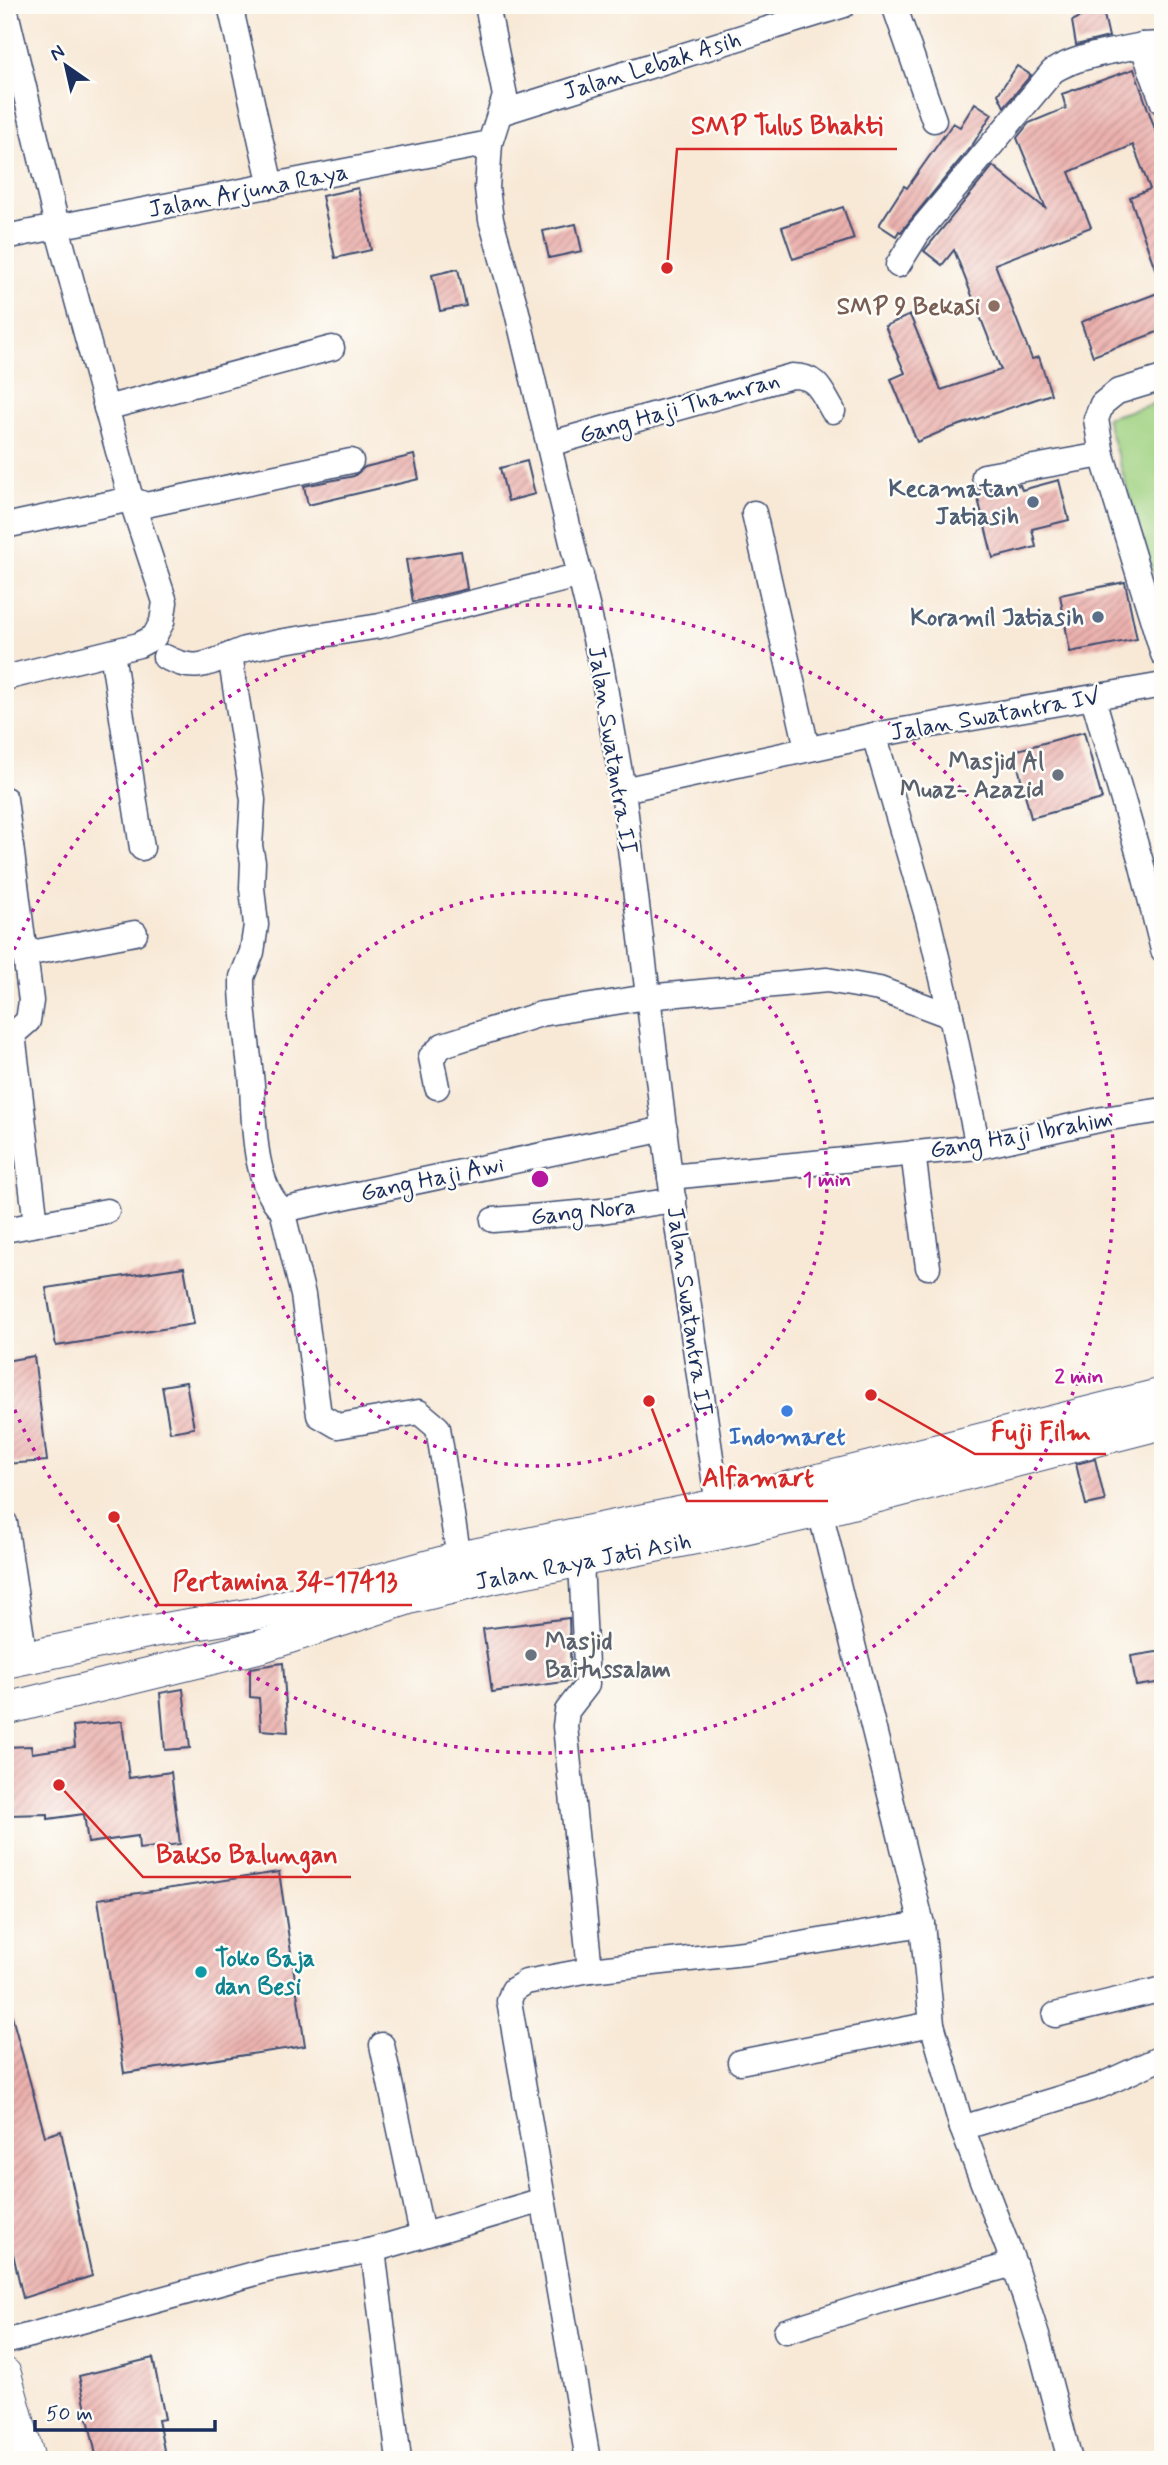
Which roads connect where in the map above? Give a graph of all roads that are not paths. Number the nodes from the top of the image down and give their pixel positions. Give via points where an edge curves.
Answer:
1 (230, 5) edge
2 (487, 5) edge
3 (844, 5) edge
4 (894, 5) edge
5 (5, 8) edge
6 (1153, 45) edge
7 (1163, 103) edge
8 (500, 113) junction
9 (934, 120) dead end
10 (490, 143) junction
11 (271, 186) junction
12 (56, 225) junction
13 (5, 237) edge
14 (898, 265) dead end
15 (332, 348) dead end
16 (1163, 378) edge
17 (106, 408) junction
18 (832, 411) dead end
19 (549, 444) junction
20 (1102, 455) junction
21 (351, 461) dead end
22 (984, 476) dead end
23 (131, 499) junction
24 (754, 513) dead end
25 (5, 526) edge
26 (581, 575) junction
27 (112, 652) junction
28 (1163, 654) edge
29 (230, 655) junction
30 (164, 657) dead end
31 (5, 678) edge
32 (1163, 685) edge
33 (1093, 698) junction
34 (874, 735) junction
35 (807, 748) junction
36 (623, 790) junction
37 (5, 799) edge
38 (142, 848) dead end
39 (135, 933) dead end
40 (1163, 950) edge
41 (26, 954) junction
42 (646, 997) junction
43 (951, 1016) junction
44 (9, 1034) edge
45 (437, 1087) dead end
46 (1163, 1110) edge
47 (665, 1129) junction
48 (978, 1147) junction
49 (913, 1153) junction
50 (672, 1188) junction
51 (282, 1210) junction
52 (107, 1211) dead end
53 (493, 1220) dead end
54 (36, 1224) junction
55 (5, 1230) edge
56 (928, 1266) dead end
57 (1163, 1394) edge
58 (1163, 1423) edge
59 (718, 1506) junction
60 (820, 1511) junction
61 (5, 1522) edge
62 (459, 1558) junction
63 (580, 1562) junction
64 (15, 1660) edge
65 (5, 1709) edge
66 (922, 1924) junction
67 (590, 1970) junction
68 (1163, 1989) edge
69 (1055, 2015) dead end
70 (932, 2024) junction
71 (382, 2045) dead end
72 (1163, 2057) edge
73 (740, 2062) dead end
74 (962, 2128) junction
75 (543, 2200) junction
76 (422, 2234) junction
77 (373, 2250) junction
78 (1014, 2264) junction
79 (786, 2331) dead end
80 (5, 2342) edge
81 (5, 2374) edge
82 (29, 2460) edge
83 (399, 2460) edge
84 (588, 2460) edge
85 (1070, 2460) edge

1 - 11 street
2 - 8 street, Jalan Swatantra II via 505,96
3 - 8 street, Jalan Lebak Asih
4 - 9 street
5 - 12 street
6 - 7 street
6 - 14 street via 1076,60 1054,71 919,233
8 - 10 street, Jalan Swatantra II
10 - 11 street, Jalan Arjuna Raya
10 - 19 street, Jalan Swatantra II via 487,188 491,220
11 - 12 street, Jalan Arjuna Raya
12 - 13 street, Jalan Arjuna Raya
12 - 17 street
15 - 17 street
16 - 20 street via 1116,392 1102,404 1096,419
17 - 23 street
18 - 19 street, Gang Haji Thamran via 815,381 792,376
19 - 26 street, Jalan Swatantra II
20 - 22 street
20 - 28 street
21 - 23 street via 146,505
23 - 25 street
23 - 27 street via 165,602 154,637
24 - 35 street
26 - 29 street via 380,626
26 - 36 street, Jalan Swatantra II
27 - 31 street
27 - 38 street
29 - 30 street via 194,667
29 - 51 street via 252,792 251,888 256,925 242,987 253,1121 266,1186
32 - 33 street, Jalan Swatantra IV
33 - 34 street, Jalan Swatantra IV
33 - 40 street
34 - 35 street, Jalan Swatantra IV
34 - 43 street
35 - 36 street, Jalan Swatantra IV
36 - 42 street, Jalan Swatantra II
37 - 41 street
39 - 41 street
41 - 44 street via 31,1001 28,1021
42 - 43 street via 827,980 879,989
42 - 45 street via 541,1014 443,1045 431,1057
42 - 47 street, Jalan Swatantra II
43 - 48 street
44 - 54 street
46 - 48 street, Gang Haji Ibrahim
47 - 50 street, Jalan Swatantra II
47 - 51 street, Gang Haji Awi
48 - 49 street, Gang Haji Ibrahim
49 - 50 street, Gang Haji Ibrahim
49 - 56 street
50 - 53 street, Gang Nora via 602,1211
50 - 59 street, Jalan Swatantra II
51 - 62 street via 303,1295 318,1415 338,1426 419,1412 438,1428
52 - 54 street
54 - 55 street
57 - 59 main road, Jalan Raya Jati Asih
58 - 60 main road, Jalan Raya Jati Asih
59 - 62 main road, Jalan Raya Jati Asih
60 - 63 main road, Jalan Raya Jati Asih
60 - 66 street
61 - 64 street
62 - 64 main road, Jalan Raya Jati Asih via 260,1614
63 - 65 main road, Jalan Raya Jati Asih via 409,1598 262,1646
63 - 67 street via 587,1685 567,1711 565,1726
66 - 67 street via 753,1952
66 - 70 street
67 - 75 street via 526,1982 513,1990 509,2001
68 - 69 street
70 - 73 street
70 - 74 street
71 - 76 street
72 - 74 street via 1100,2086
74 - 78 street
75 - 76 street
75 - 84 street
76 - 77 street
77 - 80 street via 271,2269
77 - 83 street
78 - 79 street
78 - 85 street
81 - 82 main road

